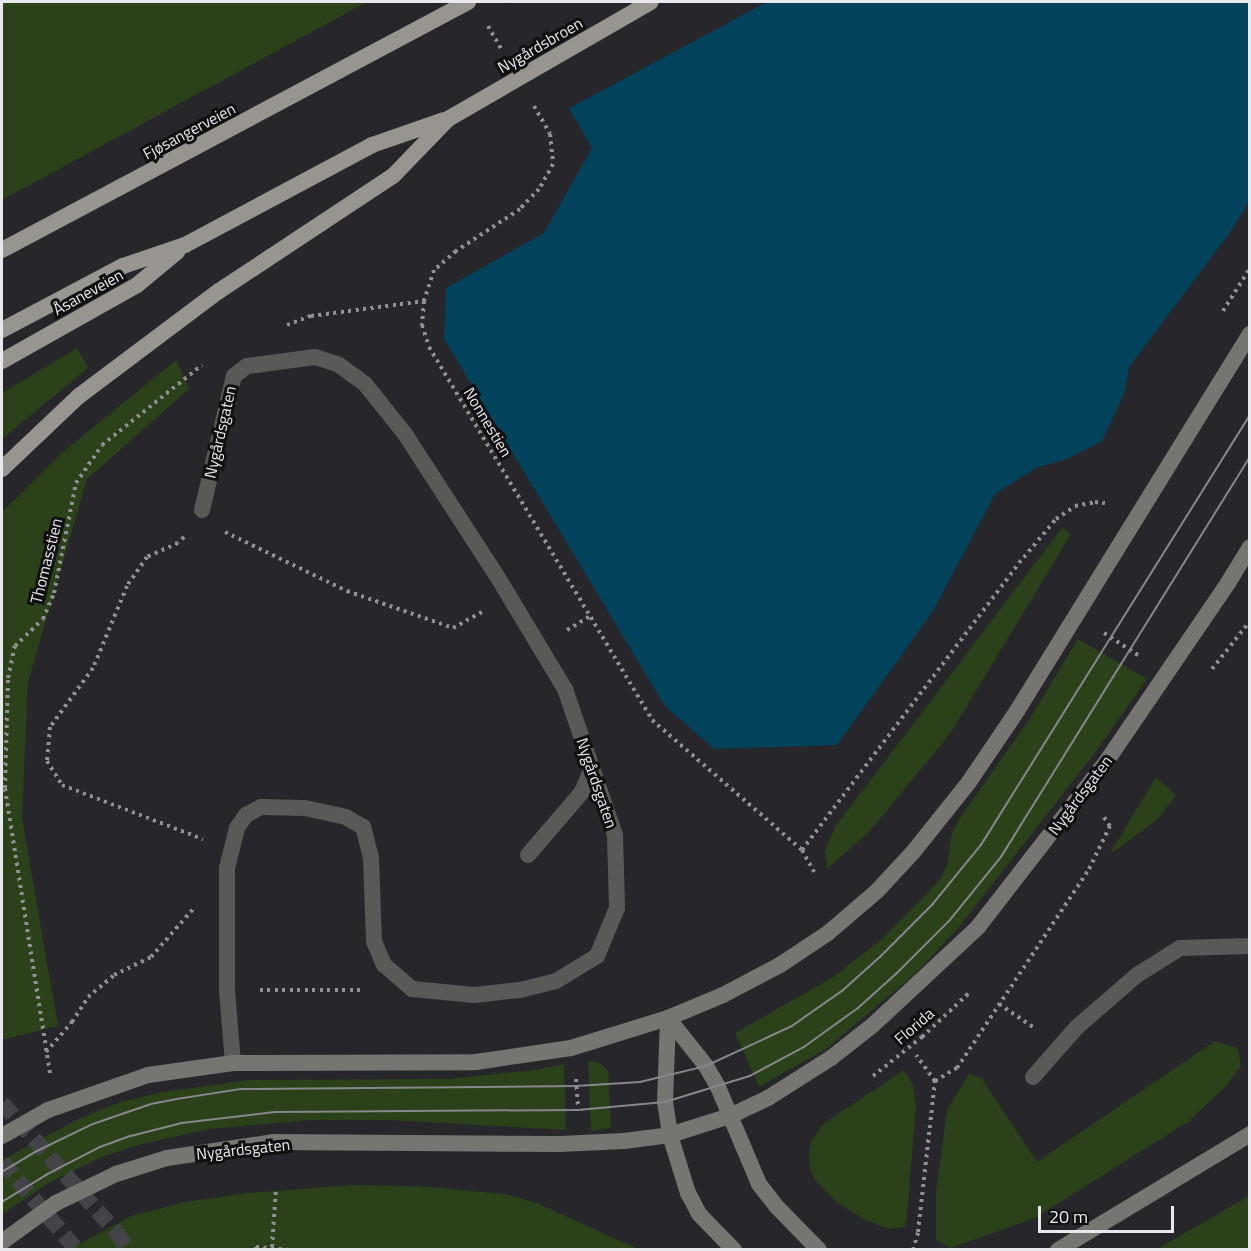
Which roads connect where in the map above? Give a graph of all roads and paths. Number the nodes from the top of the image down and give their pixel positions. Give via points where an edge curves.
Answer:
1 (468, 2) edge
2 (651, 2) edge
3 (486, 22) dead end
4 (503, 52) dead end
5 (532, 103) dead end
6 (448, 119) junction
7 (185, 245) junction
8 (2, 250) edge
9 (1250, 268) edge
10 (424, 301) junction
11 (1220, 317) dead end
12 (279, 329) dead end
13 (2, 330) edge
14 (1250, 334) edge
15 (2, 361) edge
16 (207, 361) dead end
17 (2, 469) edge
18 (1105, 503) dead end
19 (201, 515) junction
20 (1250, 547) edge
21 (1250, 621) edge
22 (453, 628) dead end
23 (1096, 628) dead end
24 (1223, 655) dead end
25 (1147, 660) dead end
26 (592, 769) junction
27 (1102, 815) dead end
28 (231, 850) junction
29 (802, 850) junction
30 (528, 855) dead end
31 (814, 872) dead end
32 (162, 945) dead end
33 (1250, 946) edge
34 (227, 990) junction
35 (412, 990) junction
36 (969, 993) dead end
37 (999, 1004) junction
38 (668, 1018) junction
39 (1059, 1045) junction
40 (46, 1052) junction
41 (916, 1055) dead end
42 (233, 1063) junction
43 (574, 1069) dead end
44 (50, 1073) dead end
45 (873, 1076) dead end
46 (1033, 1077) dead end
47 (935, 1081) junction
48 (730, 1116) junction
49 (578, 1118) dead end
50 (1250, 1134) edge
51 (670, 1135) junction
52 (2, 1136) edge
53 (276, 1189) dead end
54 (2, 1242) edge
55 (273, 1248) junction
56 (256, 1250) edge
57 (290, 1250) edge
58 (734, 1250) edge
59 (819, 1250) edge
60 (913, 1250) edge
61 (1058, 1250) edge

1 - 8 highway, Fjøsangerveien
2 - 6 highway, Nygårdsbroen, bridge
3 - 4 path
5 - 10 path, Nonnestien via 550,134 553,164 539,189 520,209 434,270
6 - 7 highway via 372,145
6 - 17 highway via 393,176 211,297 80,396
7 - 13 highway via 123,266
7 - 15 highway, Åsaneveien via 137,285
9 - 11 path
10 - 12 path via 311,316
10 - 29 path, Nonnestien via 422,324 429,347 652,720
14 - 38 main road via 1017,711 969,782 914,851 877,891 828,933 780,965
16 - 40 path, Thomasstien via 102,445 76,483 54,593 43,619 15,646 8,678 5,788
18 - 29 path via 1075,506 1056,519
19 - 22 path via 347,591
19 - 26 lane, Nygårdsgaten via 234,376 247,366 315,357 339,364 365,384 405,434 500,581 565,689
19 - 28 path via 178,543 147,557 127,586 93,668 50,727 47,760 62,785
20 - 48 main road, Nygårdsgaten via 1106,762 978,927 873,1025 831,1058 768,1098
21 - 24 path
23 - 25 path
26 - 30 lane via 582,792
26 - 35 lane, Nygårdsgaten via 615,836 617,908 597,956 556,981 519,990 474,995
27 - 37 path via 1110,826 1089,868
28 - 34 lane via 227,868
28 - 35 lane via 237,828 246,815 261,807 304,808 346,817 363,827 371,858 374,941 384,965
29 - 31 path
32 - 40 path via 151,957 114,975 88,996
33 - 39 lane via 1180,948 1137,975
34 - 35 path
34 - 42 lane
36 - 45 path, Florida
37 - 39 path
37 - 47 path via 957,1068
38 - 42 main road via 572,1048 476,1062
38 - 48 main road via 706,1066
38 - 51 main road via 665,1102
39 - 46 lane
40 - 44 path, Thomasstien
41 - 47 path
42 - 52 main road via 148,1075 48,1110
43 - 49 path
47 - 60 path
48 - 51 main road, Nygårdsgaten
48 - 59 main road via 759,1184
50 - 61 main road
51 - 54 main road, Nygårdsgaten via 580,1144 274,1142 167,1158 116,1174 56,1203
51 - 58 main road via 688,1193 699,1214
53 - 55 path
55 - 56 path
55 - 57 path

